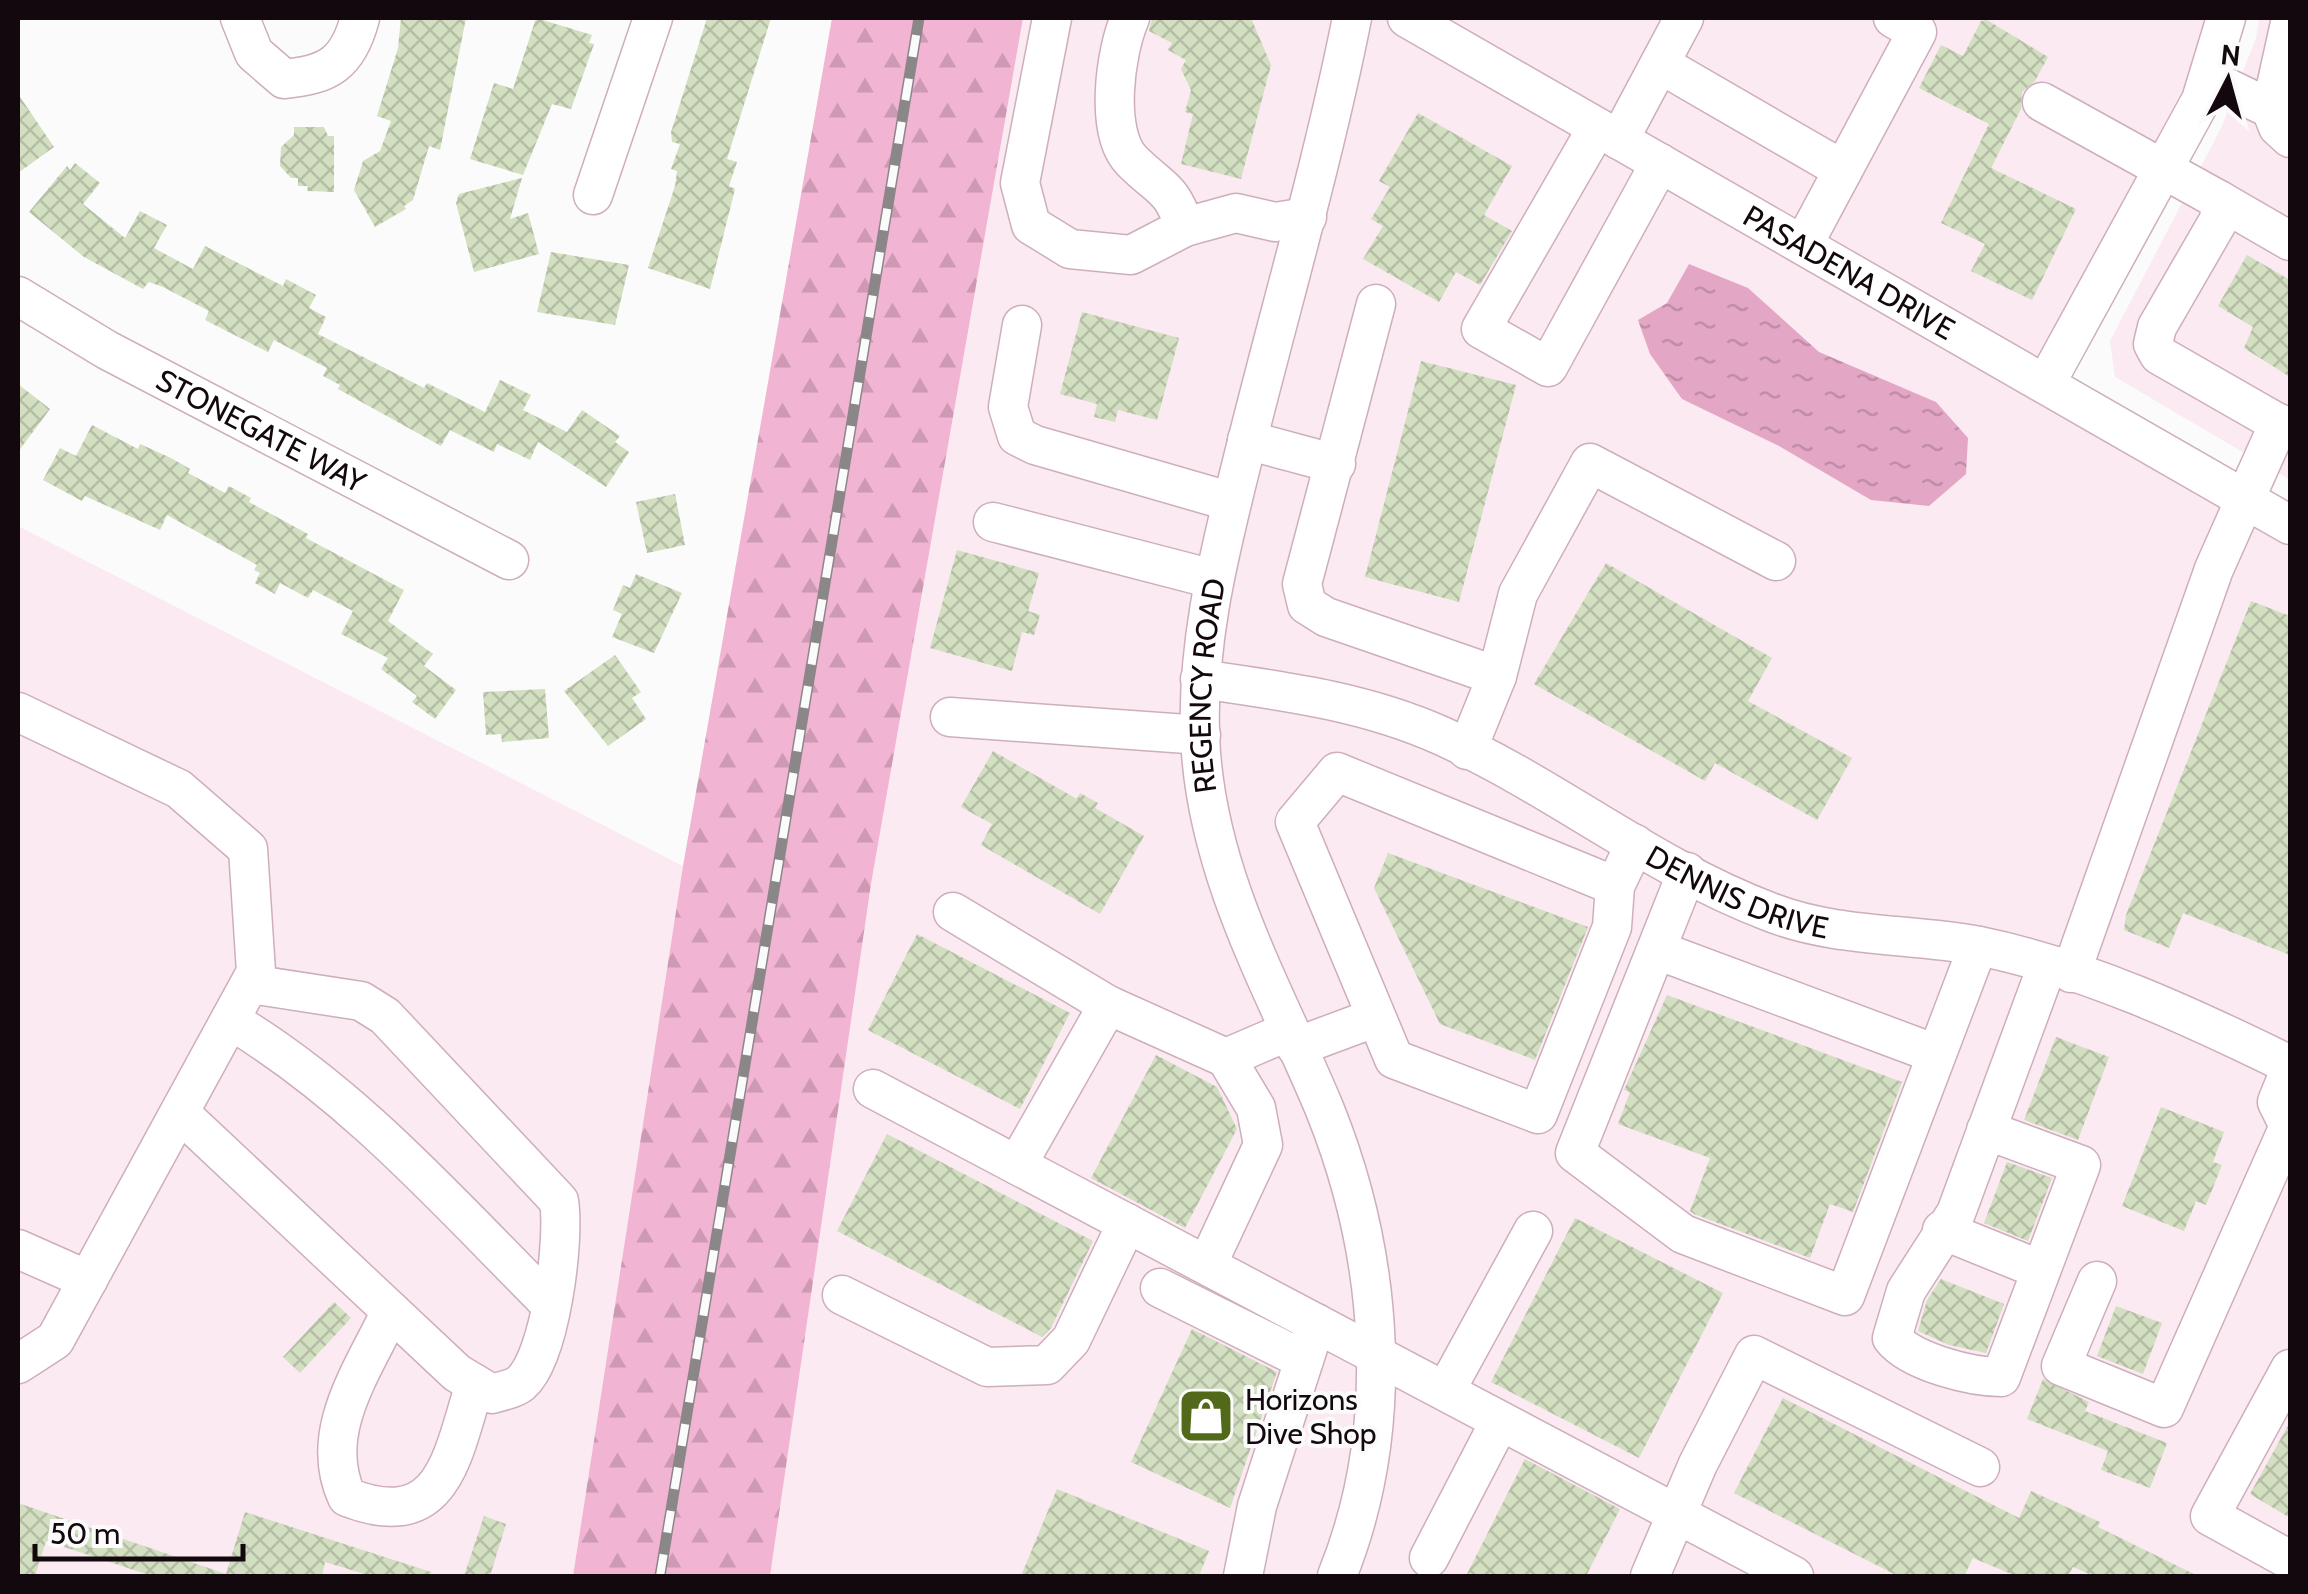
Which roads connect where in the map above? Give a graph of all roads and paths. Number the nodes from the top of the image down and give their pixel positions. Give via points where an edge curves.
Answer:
1 (240, 18) edge
2 (360, 18) edge
3 (653, 18) edge
4 (1052, 18) edge
5 (1130, 18) edge
6 (1352, 18) edge
7 (1407, 18) edge
8 (1684, 18) edge
9 (1893, 18) edge
10 (2226, 18) edge
11 (2290, 23) edge
12 (1660, 64) junction
13 (2208, 78) junction
14 (2042, 102) dead end
15 (2281, 123) edge
16 (1608, 134) junction
17 (1660, 163) junction
18 (2165, 168) junction
19 (1843, 170) junction
20 (593, 196) dead end
21 (2219, 200) junction
22 (1306, 217) junction
23 (1185, 227) junction
24 (2290, 241) edge
25 (1803, 245) junction
26 (18, 296) edge
27 (1376, 304) dead end
28 (1022, 325) dead end
29 (2046, 383) junction
30 (2285, 427) edge
31 (1247, 440) junction
32 (1336, 464) junction
33 (2244, 498) junction
34 (1232, 502) junction
35 (993, 522) dead end
36 (2290, 525) edge
37 (509, 560) dead end
38 (1776, 561) dead end
39 (1213, 579) junction
40 (1497, 676) junction
41 (1200, 679) junction
42 (18, 712) edge
43 (950, 717) dead end
44 (1201, 735) junction
45 (1467, 750) junction
46 (1636, 844) junction
47 (1686, 872) junction
48 (1614, 886) junction
49 (953, 912) dead end
50 (1978, 946) junction
51 (1656, 950) junction
52 (2059, 970) junction
53 (250, 984) junction
54 (1108, 1005) junction
55 (1374, 1018) junction
56 (230, 1020) junction
57 (1293, 1039) junction
58 (1936, 1054) junction
59 (1226, 1058) junction
60 (2290, 1067) edge
61 (873, 1089) dead end
62 (180, 1112) junction
63 (1986, 1130) junction
64 (1017, 1165) junction
65 (1127, 1223) junction
66 (1942, 1230) junction
67 (1532, 1231) dead end
68 (18, 1248) edge
69 (1207, 1265) junction
70 (2041, 1270) junction
71 (88, 1280) junction
72 (2097, 1281) dead end
73 (1160, 1288) dead end
74 (842, 1296) dead end
75 (550, 1304) junction
76 (390, 1311) junction
77 (1316, 1323) junction
78 (1377, 1355) junction
79 (1304, 1360) junction
80 (18, 1364) edge
81 (2290, 1368) edge
82 (476, 1384) junction
83 (1446, 1390) junction
84 (1499, 1423) junction
85 (1980, 1467) dead end
86 (1676, 1514) junction
87 (1429, 1558) dead end
88 (2290, 1560) edge
89 (1258, 1572) edge
90 (1337, 1576) edge
91 (1650, 1576) edge
92 (1794, 1576) edge

1 - 2 street via 254,53 284,79 318,76 340,60
3 - 20 street
4 - 23 street via 1020,184 1031,225 1070,249 1132,255
5 - 23 street via 1112,122 1129,159 1174,194
6 - 22 street, REGENCY ROAD
7 - 16 street, PASADENA DRIVE
8 - 12 street
9 - 19 street via 1917,32
10 - 13 street
11 - 15 street
12 - 16 street
12 - 19 street
13 - 15 street
13 - 18 street
14 - 18 street
16 - 17 street, PASADENA DRIVE
16 - 17 street via 1481,329 1548,367
17 - 25 street, PASADENA DRIVE
18 - 21 street
18 - 29 street
19 - 25 street
21 - 24 street
21 - 30 street via 2220,218 2153,344 2159,355
22 - 23 street via 1275,222 1236,212
22 - 31 street, REGENCY ROAD
25 - 29 street, PASADENA DRIVE
26 - 37 street, STONEGATE WAY via 107,350
27 - 32 street
28 - 34 street via 1008,407 1017,436
29 - 33 street, PASADENA DRIVE
30 - 33 street
31 - 32 street
31 - 34 street, REGENCY ROAD
32 - 40 street via 1302,584 1306,604 1326,617
33 - 36 street, PASADENA DRIVE
33 - 52 street
34 - 39 street, REGENCY ROAD
35 - 39 street
38 - 40 street via 1590,463 1518,594
39 - 41 street, REGENCY ROAD
40 - 45 street
41 - 44 street, REGENCY ROAD
41 - 45 street, DENNIS DRIVE via 1362,706
42 - 53 street via 179,789 248,849 256,972
43 - 44 street
44 - 57 street, REGENCY ROAD via 1210,820 1226,883
45 - 46 street, DENNIS DRIVE
46 - 47 street, DENNIS DRIVE
46 - 48 street
47 - 50 street, DENNIS DRIVE via 1770,913 1814,926
47 - 51 street
48 - 55 street via 1612,926 1538,1114 1394,1059
48 - 55 street via 1337,772 1295,822
49 - 54 street
50 - 52 street, DENNIS DRIVE
50 - 58 street
51 - 58 street
51 - 58 street via 1576,1154 1683,1234 1845,1296
52 - 60 street, DENNIS DRIVE via 2134,995
52 - 63 street
53 - 56 street
53 - 75 street via 361,1001 385,1016 540,1177 559,1200 564,1233
54 - 59 street
54 - 64 street
55 - 57 street
56 - 62 street
56 - 75 street via 338,1094
57 - 59 street
57 - 78 street, REGENCY ROAD via 1356,1206
59 - 69 street via 1256,1108 1262,1144
60 - 72 street via 2277,1102 2290,1126 2164,1408 2061,1366
61 - 64 street
62 - 71 street
62 - 76 street
63 - 66 street via 1956,1213
63 - 70 street via 2081,1165
64 - 65 street
65 - 69 street
65 - 74 street via 1071,1340 1047,1364 987,1366
66 - 70 street
66 - 70 street via 1906,1291 1892,1338 1906,1351 1983,1377 2001,1376
67 - 83 street
68 - 71 street
69 - 77 street
71 - 80 street via 55,1340
73 - 79 street
75 - 82 street via 535,1365 519,1386 492,1394
76 - 82 street
76 - 82 street via 339,1422 335,1472 347,1497 373,1507 406,1507 430,1495 447,1472
77 - 78 street
77 - 79 street
78 - 83 street
78 - 90 street, REGENCY ROAD via 1366,1476
79 - 89 street via 1257,1506
81 - 88 street via 2210,1516
83 - 84 street
84 - 86 street
84 - 87 street
85 - 86 street via 1754,1355
86 - 91 street
86 - 92 street

